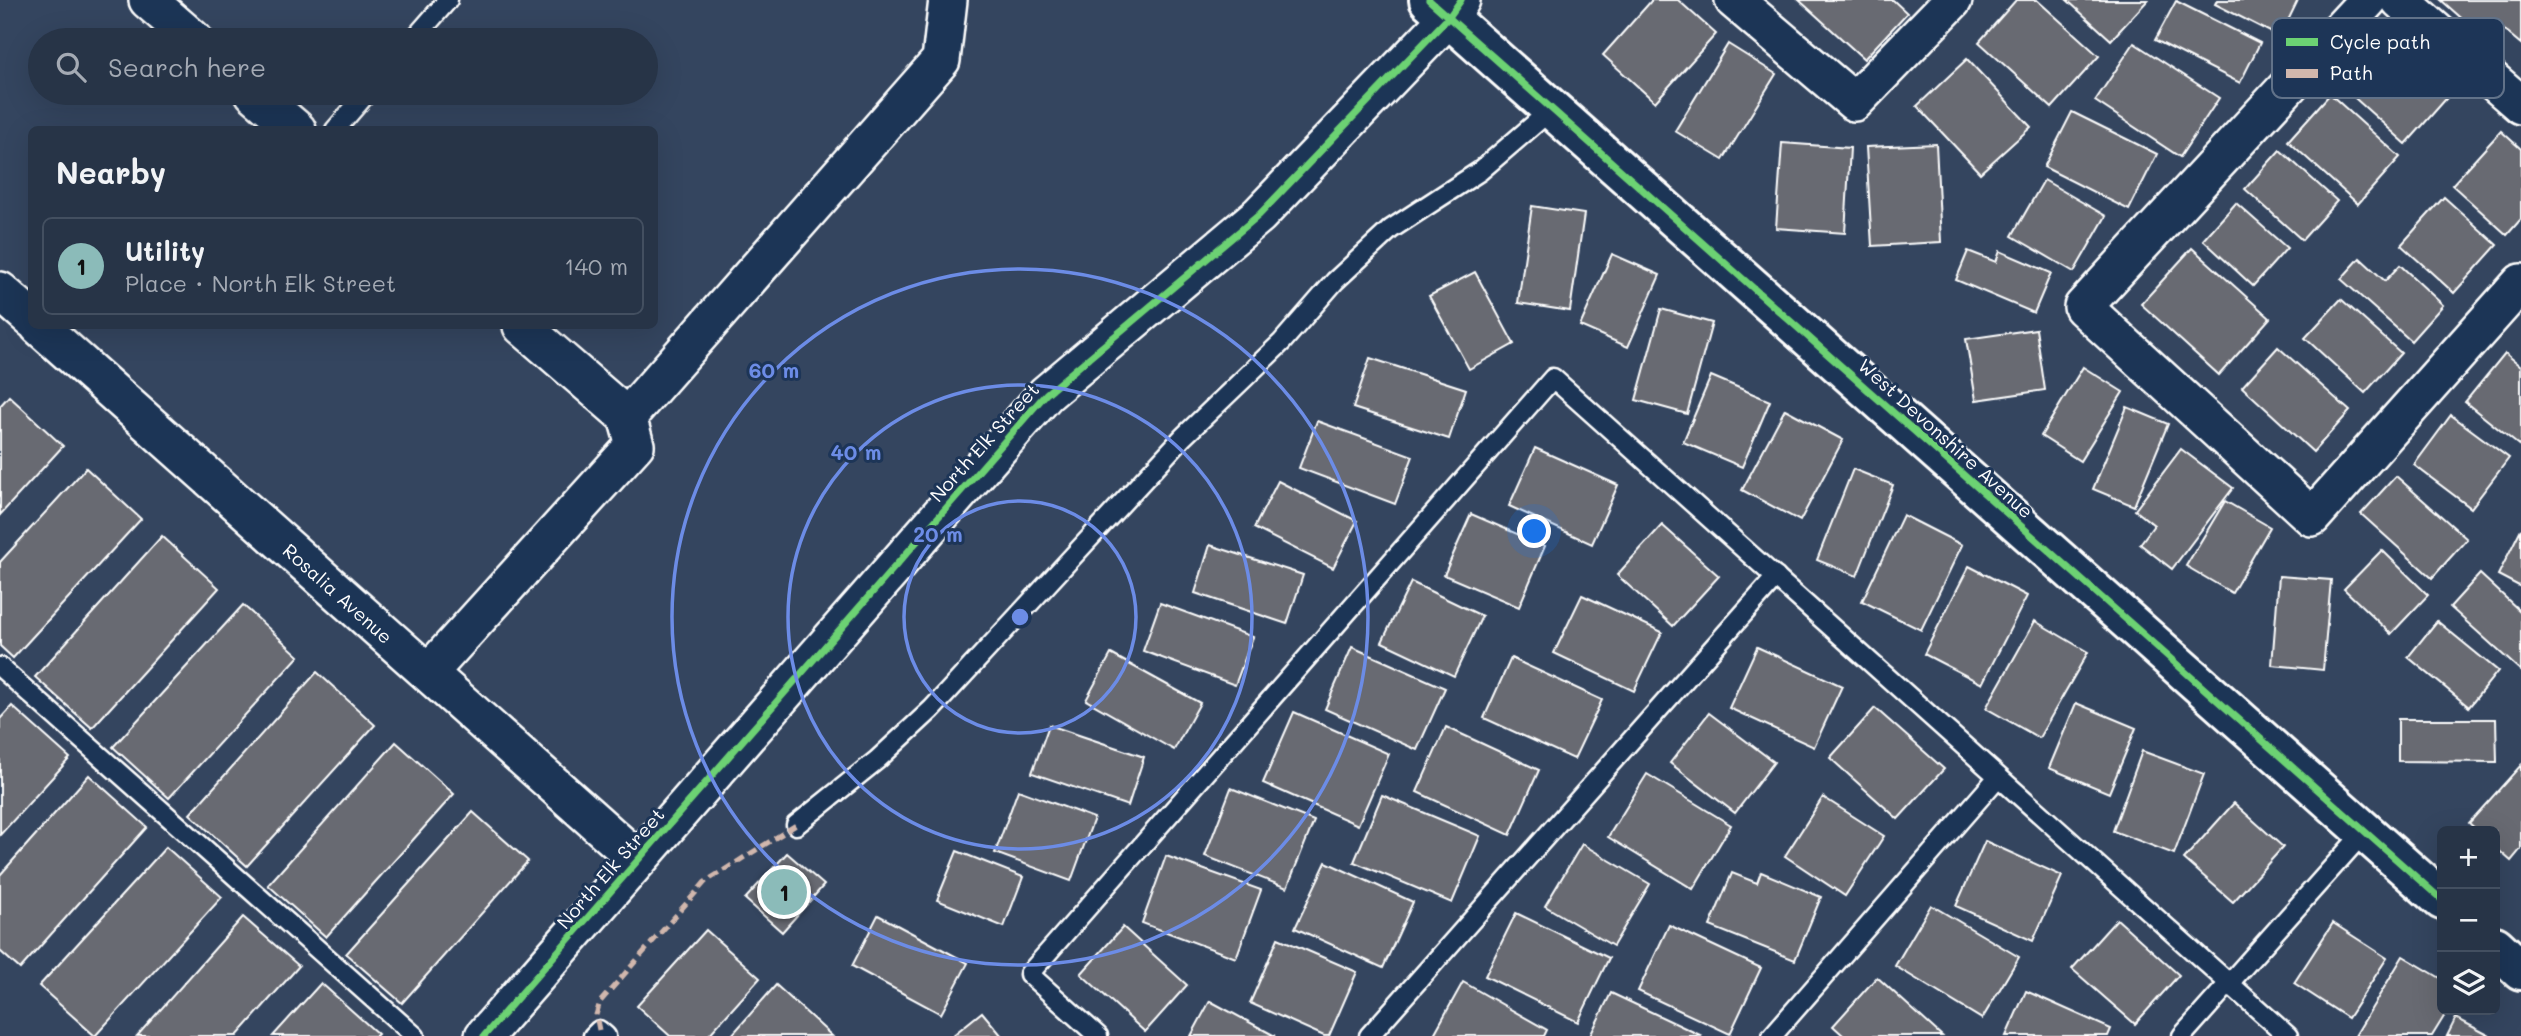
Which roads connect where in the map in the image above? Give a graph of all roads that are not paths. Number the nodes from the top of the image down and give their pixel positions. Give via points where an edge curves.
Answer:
1 (148, 0) edge
2 (448, 0) edge
3 (948, 0) edge
4 (1734, 0) edge
5 (1953, 0) edge
6 (2368, 0) edge
7 (2400, 0) edge
8 (1446, 6) edge
9 (2351, 18) edge
10 (2421, 18) edge
11 (180, 28) edge
12 (424, 28) edge
13 (2504, 90) edge
14 (2277, 98) edge
15 (268, 105) edge
16 (357, 105) edge
17 (2521, 105) edge
18 (1552, 108) junction
19 (292, 126) edge
20 (338, 126) edge
21 (2521, 283) edge
22 (0, 291) edge
23 (28, 316) edge
24 (42, 329) edge
25 (525, 329) edge
26 (627, 417) junction
27 (1776, 578) junction
28 (0, 667) edge
29 (429, 672) junction
30 (1998, 777) junction
31 (796, 825) dead end
32 (2365, 831) junction
33 (638, 860) junction
34 (2437, 896) edge
35 (2500, 951) edge
36 (2521, 970) edge
37 (2228, 983) junction
38 (415, 1036) edge
39 (484, 1036) edge
40 (593, 1036) edge
41 (606, 1036) edge
42 (1098, 1036) edge
43 (1369, 1036) edge
44 (1772, 1036) edge
45 (2182, 1036) edge
46 (2288, 1036) edge

1 - 11 street
2 - 12 lane
3 - 26 street via 941,60
4 - 5 street via 1854,102
6 - 9 street
7 - 10 street
8 - 18 street, West Devonshire Avenue
8 - 33 street, North Elk Street via 1259,215 1046,394
13 - 17 street
14 - 21 street via 2083,307 2312,517
15 - 19 street
16 - 20 lane
18 - 31 lane via 1480,171 1391,229 1335,281 1282,342 1183,437 932,709
18 - 32 street, West Devonshire Avenue
22 - 23 street
24 - 29 street, Rosalia Avenue
25 - 26 street
26 - 29 street via 635,445
27 - 30 lane
27 - 42 lane via 1553,378 1029,974
27 - 43 lane
28 - 38 lane
29 - 33 street, Rosalia Avenue
30 - 37 lane
30 - 44 lane
32 - 34 street, West Devonshire Avenue
32 - 37 lane
33 - 39 street, North Elk Street
35 - 36 street
37 - 45 lane
37 - 46 lane
40 - 41 lane via 599,1030

